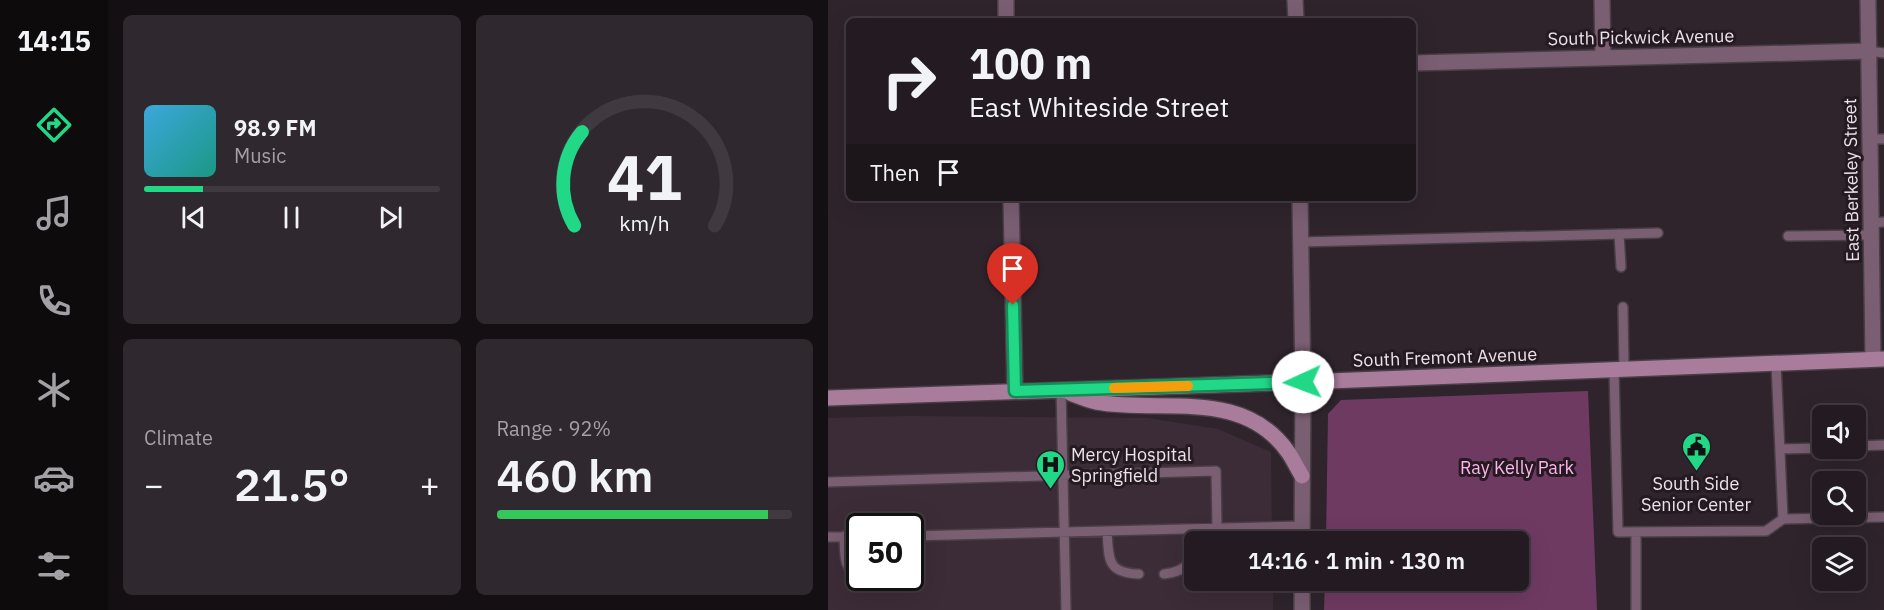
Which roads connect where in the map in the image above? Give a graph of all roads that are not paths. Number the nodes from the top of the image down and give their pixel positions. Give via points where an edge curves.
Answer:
1 (1006, 0) edge
2 (1295, 0) edge
3 (1602, 0) edge
4 (1868, 0) edge
5 (1006, 18) edge
6 (1296, 18) edge
7 (1877, 52) edge
8 (1603, 57) junction
9 (1416, 63) edge
10 (1877, 139) edge
11 (1011, 201) edge
12 (1300, 201) edge
13 (1876, 226) edge
14 (1619, 234) junction
15 (1658, 234) dead end
16 (1788, 236) dead end
17 (1301, 242) junction
18 (1621, 267) dead end
19 (1623, 307) dead end
20 (1879, 359) edge
21 (1776, 363) junction
22 (1619, 369) junction
23 (1303, 382) junction
24 (1061, 390) junction
25 (1015, 391) junction
26 (828, 398) edge
27 (1884, 445) edge
28 (1866, 446) edge
29 (1812, 448) edge
30 (1780, 449) junction
31 (1064, 476) junction
32 (1302, 476) junction
33 (828, 482) edge
34 (1884, 517) edge
35 (1783, 519) junction
36 (1217, 528) junction
37 (1191, 529) junction
38 (1107, 531) junction
39 (1260, 531) edge
40 (1302, 531) edge
41 (1065, 532) junction
42 (1636, 532) junction
43 (844, 536) joint
44 (924, 536) edge
45 (828, 537) edge
46 (846, 562) edge
47 (1139, 574) dead end
48 (1164, 574) dead end
49 (1302, 591) edge
50 (1066, 610) edge
51 (1302, 610) edge
52 (1636, 610) edge

1 - 5 street
2 - 6 street
3 - 8 street
4 - 7 street, East Berkeley Street
7 - 8 street, South Pickwick Avenue
7 - 10 street, East Berkeley Street
8 - 9 street, South Pickwick Avenue
10 - 13 street, East Berkeley Street
11 - 25 street
12 - 17 street
13 - 16 lane
13 - 20 street, East Berkeley Street
14 - 15 lane
14 - 17 lane
14 - 18 lane
17 - 23 street
19 - 22 lane
20 - 21 main road, South Fremont Avenue
21 - 22 main road, South Fremont Avenue
21 - 30 lane
22 - 23 main road, South Fremont Avenue
22 - 42 lane via 1618,532
23 - 24 main road, South Fremont Avenue
23 - 32 street
24 - 25 main road, South Fremont Avenue
24 - 31 lane
24 - 32 main road via 1094,402 1207,407 1241,415 1256,422 1280,443
25 - 26 main road, South Fremont Avenue
27 - 28 lane
29 - 30 lane
30 - 35 lane
31 - 33 lane
31 - 36 lane via 1215,471
31 - 41 lane
32 - 40 street
34 - 35 lane
35 - 42 lane via 1766,531
36 - 37 lane
36 - 39 lane
37 - 38 lane
37 - 48 lane via 1191,557 1186,568
38 - 41 lane
38 - 47 lane via 1109,560 1126,574
41 - 44 lane
41 - 50 lane
42 - 52 lane
43 - 45 lane
43 - 46 lane
49 - 51 street

